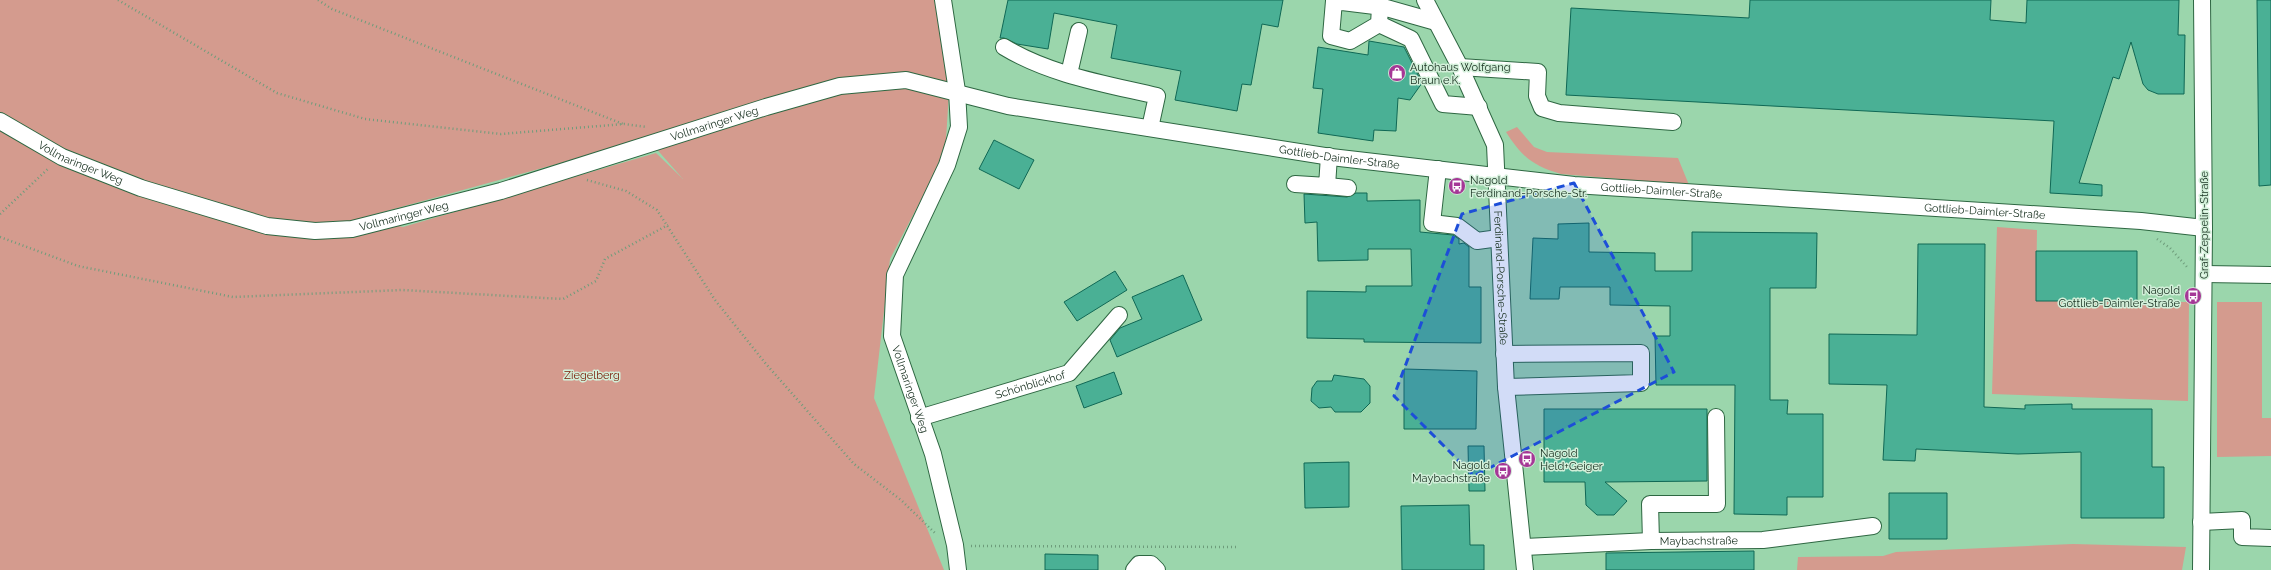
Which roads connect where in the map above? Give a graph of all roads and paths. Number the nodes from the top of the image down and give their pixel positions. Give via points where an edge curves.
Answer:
1 (118, 0) edge
2 (318, 0) edge
3 (943, 0) edge
4 (1425, 0) edge
5 (2202, 0) edge
6 (1380, 7) junction
7 (1436, 22) junction
8 (1379, 24) junction
9 (1079, 31) dead end
10 (1004, 46) dead end
11 (1460, 67) junction
12 (1069, 74) junction
13 (957, 91) junction
14 (1479, 107) junction
15 (0, 121) edge
16 (1673, 122) dead end
17 (1150, 128) junction
18 (1329, 156) junction
19 (62, 157) junction
20 (1438, 169) junction
21 (562, 173) junction
22 (1496, 176) junction
23 (1295, 184) dead end
24 (1327, 186) junction
25 (1348, 188) dead end
26 (0, 214) edge
27 (2141, 221) junction
28 (668, 224) junction
29 (2204, 228) junction
30 (0, 237) edge
31 (1499, 238) junction
32 (2197, 273) junction
33 (2271, 275) edge
34 (1119, 315) dead end
35 (1504, 354) junction
36 (1506, 387) junction
37 (1716, 417) dead end
38 (919, 418) junction
39 (2201, 522) junction
40 (1872, 526) dead end
41 (2271, 538) edge
42 (1651, 541) junction
43 (955, 546) junction
44 (1524, 546) junction
45 (1238, 547) dead end
46 (958, 570) edge
47 (1134, 570) edge
48 (1157, 570) edge
49 (1525, 570) edge
50 (2201, 570) edge

1 - 2 path via 277,93 365,118 501,134 624,124 332,8
3 - 13 street
4 - 7 street, Ferdinand-Porsche-Straße
5 - 29 street, Graf-Zeppelin-Straße
6 - 7 street
6 - 8 street
6 - 8 street via 1334,1 1331,36 1350,42
7 - 11 street, Ferdinand-Porsche-Straße
8 - 14 street via 1411,39 1443,104
9 - 12 street
10 - 12 street via 1035,63
11 - 14 street, Ferdinand-Porsche-Straße
11 - 16 street via 1538,72 1537,96 1542,108 1559,114
12 - 17 street via 1158,96
13 - 17 street, Gottlieb-Daimler-Straße via 1008,106
13 - 21 street, Vollmaringer Weg via 906,80 840,86 766,107
13 - 38 street, Vollmaringer Weg via 959,127 947,165 895,275 892,336
14 - 22 street, Ferdinand-Porsche-Straße via 1495,145
15 - 19 street, Vollmaringer Weg
17 - 18 street, Gottlieb-Daimler-Straße
18 - 20 street, Gottlieb-Daimler-Straße
18 - 24 street
19 - 21 street, Vollmaringer Weg via 141,188 267,226 315,231 352,229
19 - 26 path
20 - 22 street, Gottlieb-Daimler-Straße
20 - 31 street via 1432,224 1457,226 1477,241
21 - 28 path via 626,191 657,210
22 - 27 street, Gottlieb-Daimler-Straße via 1574,185
22 - 31 street, Ferdinand-Porsche-Straße
23 - 24 street
24 - 25 street
27 - 29 street, Gottlieb-Daimler-Straße
27 - 32 path via 2156,239
28 - 30 path via 605,259 596,281 563,299 402,290 233,297 78,266
28 - 43 path via 715,300 766,364 854,464 902,500 942,540
29 - 32 street, Graf-Zeppelin-Straße
31 - 35 street, Ferdinand-Porsche-Straße
32 - 33 street
32 - 39 street, Graf-Zeppelin-Straße
34 - 38 street, Schönblickhof via 1068,373
35 - 36 street, Ferdinand-Porsche-Straße
35 - 36 street via 1641,353 1641,383
36 - 44 street, Ferdinand-Porsche-Straße
37 - 42 street via 1717,504 1650,504
38 - 43 street, Vollmaringer Weg via 933,454
39 - 41 street via 2242,520 2242,538
39 - 50 street, Graf-Zeppelin-Straße
40 - 42 street, Maybachstraße via 1763,540
42 - 44 street, Maybachstraße
43 - 45 path
43 - 46 street, Vollmaringer Weg
44 - 49 street, Ferdinand-Porsche-Straße
47 - 48 street via 1139,564 1151,564

